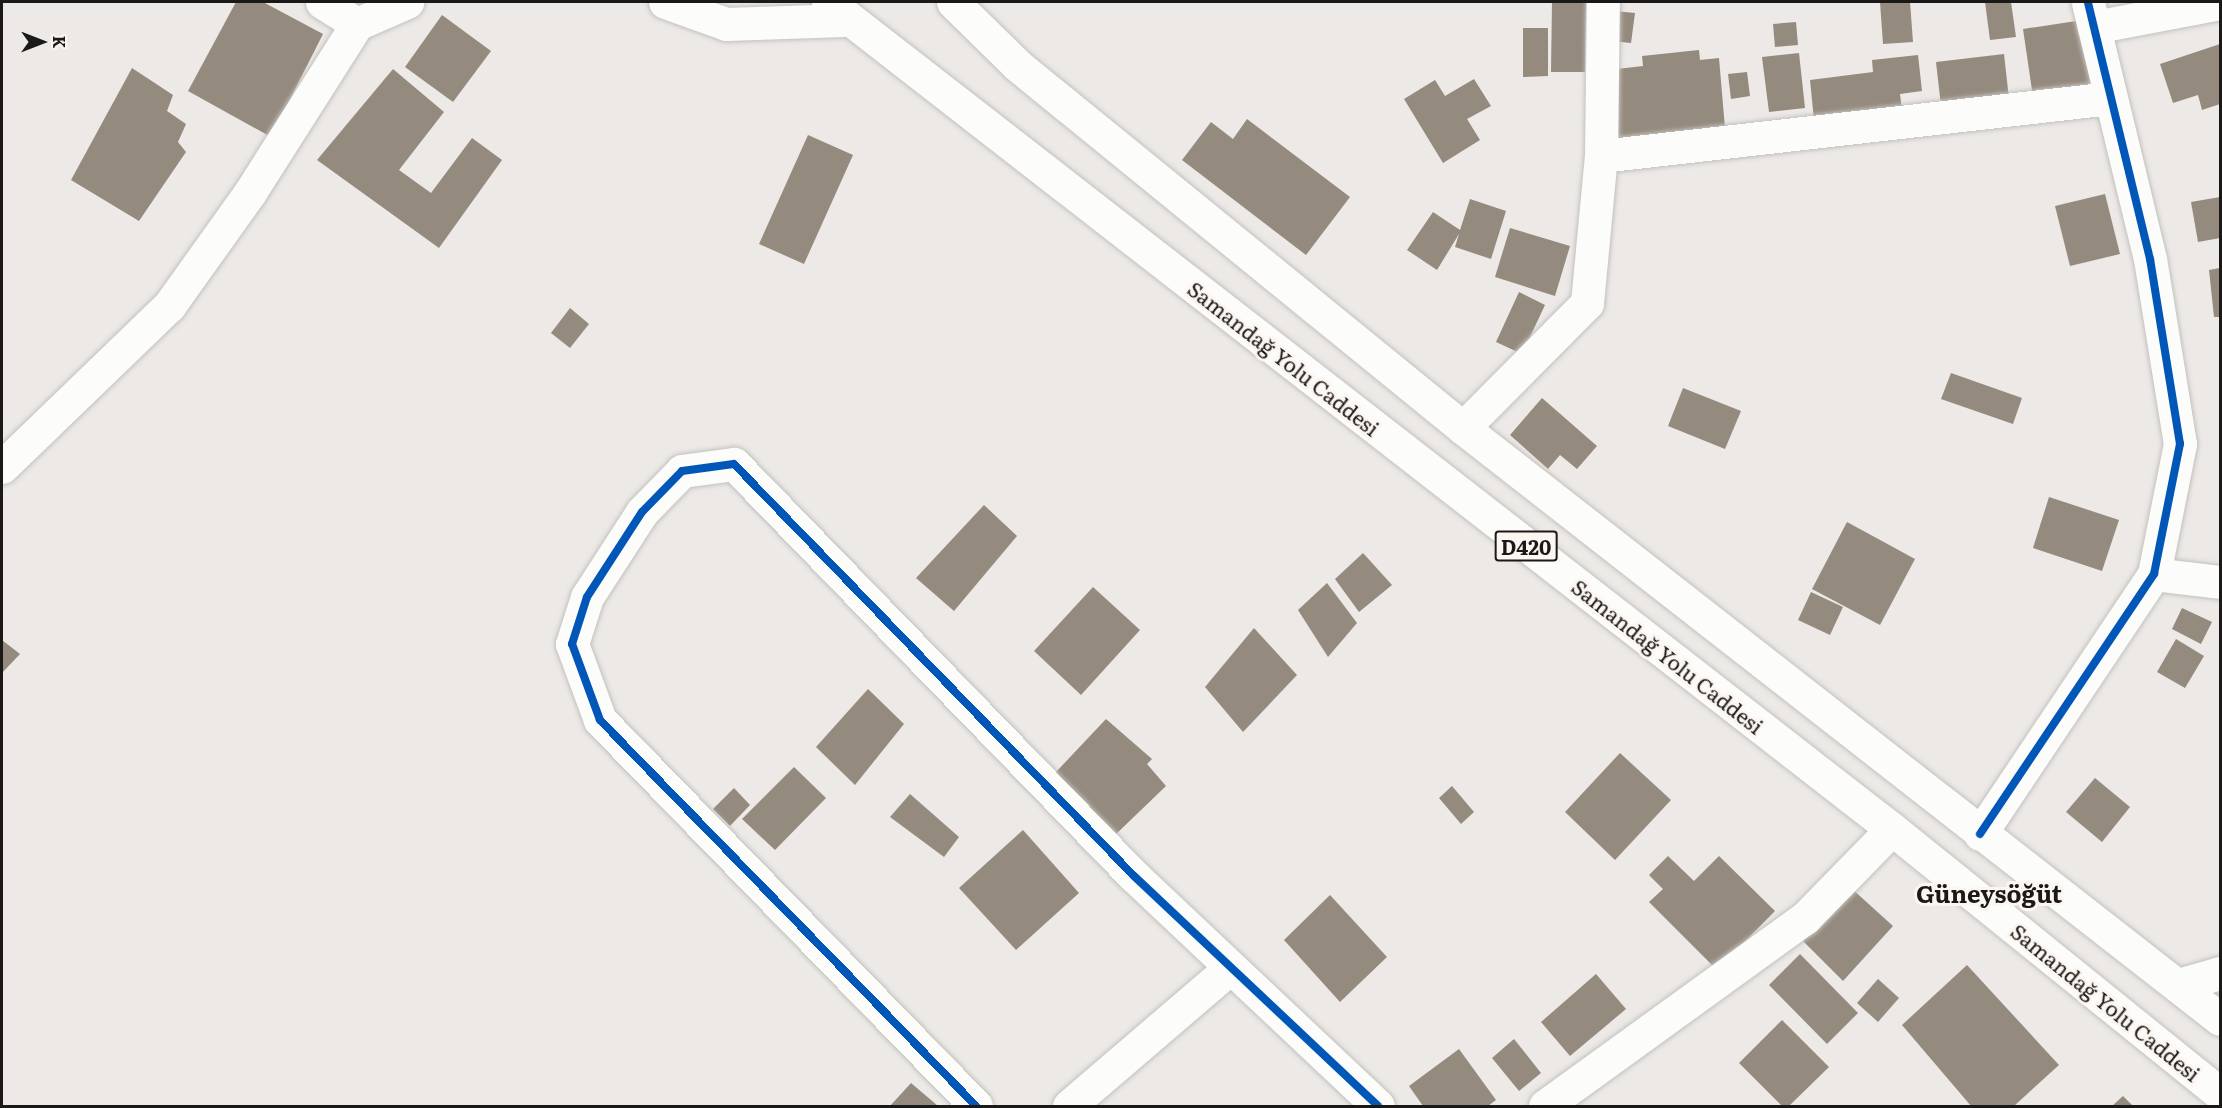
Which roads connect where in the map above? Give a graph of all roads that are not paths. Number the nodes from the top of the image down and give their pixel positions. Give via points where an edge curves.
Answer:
1 (322, 2) edge
2 (407, 2) edge
3 (665, 2) edge
4 (953, 2) edge
5 (1603, 2) edge
6 (2220, 3) edge
7 (837, 11) edge
8 (2091, 14) edge
9 (357, 24) junction
10 (2111, 98) junction
11 (1601, 156) junction
12 (1463, 428) junction
13 (2, 467) edge
14 (2154, 574) junction
15 (2220, 582) edge
16 (1892, 829) junction
17 (1980, 834) junction
18 (1230, 968) junction
19 (2220, 973) edge
20 (2178, 985) junction
21 (2220, 1019) edge
22 (2220, 1094) edge
23 (975, 1107) edge
24 (1069, 1107) edge
25 (1378, 1107) edge
26 (1545, 1107) edge

1 - 9 main road
2 - 9 main road
3 - 7 main road via 726,24
4 - 12 main road, D420 via 1017,65
5 - 11 main road
6 - 8 main road
7 - 16 main road, Samandağ Yolu Caddesi / D420
8 - 10 main road
9 - 13 main road via 249,194 168,306
10 - 11 main road
10 - 14 main road via 2150,259 2180,444
11 - 12 main road via 1587,303
12 - 17 main road, D420
14 - 15 main road
14 - 17 main road
16 - 22 main road, Samandağ Yolu Caddesi / D420
16 - 26 main road via 1805,918
17 - 20 main road, D420
18 - 23 main road via 734,464 682,471 642,512 587,597 572,644 600,720
18 - 24 main road
18 - 25 main road
19 - 20 main road
20 - 21 main road, D420

